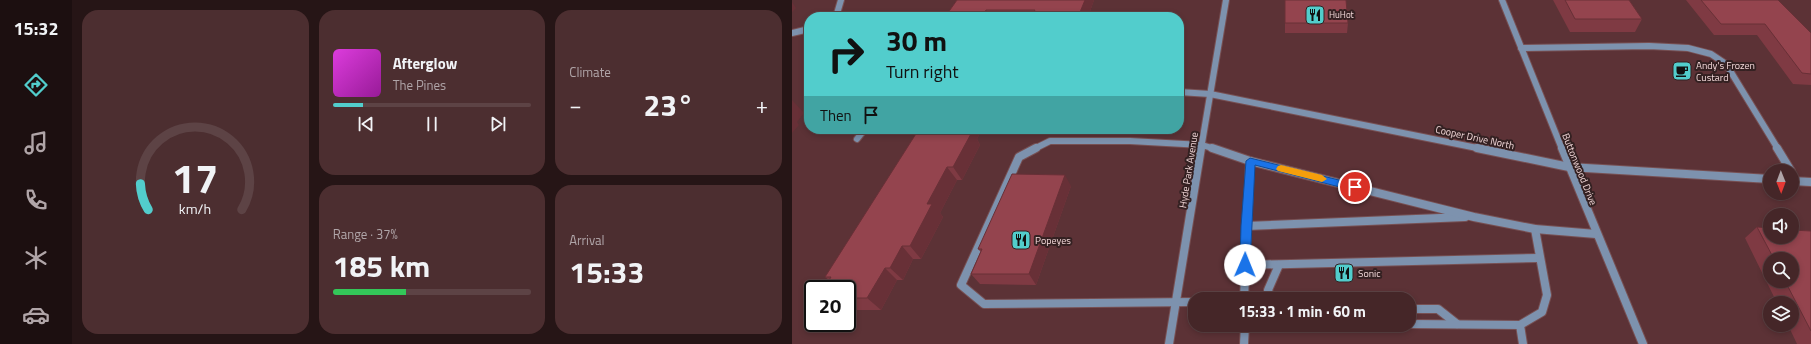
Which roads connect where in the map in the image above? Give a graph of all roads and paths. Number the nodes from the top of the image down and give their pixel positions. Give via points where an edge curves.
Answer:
1 (841, 0) edge
2 (1226, 0) edge
3 (1502, 0) edge
4 (837, 12) edge
5 (804, 30) edge
6 (792, 33) edge
7 (1521, 48) junction
8 (1184, 92) edge
9 (1210, 94) junction
10 (861, 134) edge
11 (857, 139) dead end
12 (1202, 145) junction
13 (1250, 161) junction
14 (1786, 164) edge
15 (1569, 167) junction
16 (1763, 179) edge
17 (1799, 181) edge
18 (1811, 182) edge
19 (1474, 217) junction
20 (1246, 226) junction
21 (1535, 229) junction
22 (1596, 234) junction
23 (1539, 258) junction
24 (1245, 265) junction
25 (1279, 265) junction
26 (1244, 292) edge
27 (1269, 292) edge
28 (1177, 301) junction
29 (1188, 302) edge
30 (1416, 309) edge
31 (1416, 324) edge
32 (1457, 324) junction
33 (1520, 324) junction
34 (1245, 332) edge
35 (1169, 344) edge
36 (1244, 344) edge
37 (1523, 344) edge
38 (1643, 344) edge

1 - 4 street
2 - 9 street, Hyde Park Avenue
3 - 7 street, Buttonwood Drive
5 - 6 street
7 - 14 street via 1649,46 1688,48 1711,54 1726,64
7 - 15 street, Buttonwood Drive
8 - 9 street, Cooper Drive North
9 - 12 street, Hyde Park Avenue
9 - 15 street, Cooper Drive North
10 - 11 street
12 - 13 street
12 - 28 street, Hyde Park Avenue
12 - 28 street via 1130,141 1050,141 1020,157 961,285 984,304
13 - 19 street
13 - 20 street
15 - 16 street, Cooper Drive North
15 - 22 street, Buttonwood Drive
17 - 18 street
19 - 20 street
19 - 21 street
20 - 24 street
21 - 22 street
21 - 23 street
22 - 38 street, Buttonwood Drive
23 - 25 street
23 - 33 street via 1547,295 1542,312
24 - 25 street
24 - 26 street
25 - 27 street
28 - 29 street
28 - 35 street, Hyde Park Avenue
30 - 32 street via 1438,309
31 - 32 street
32 - 33 street
33 - 37 street
34 - 36 street

